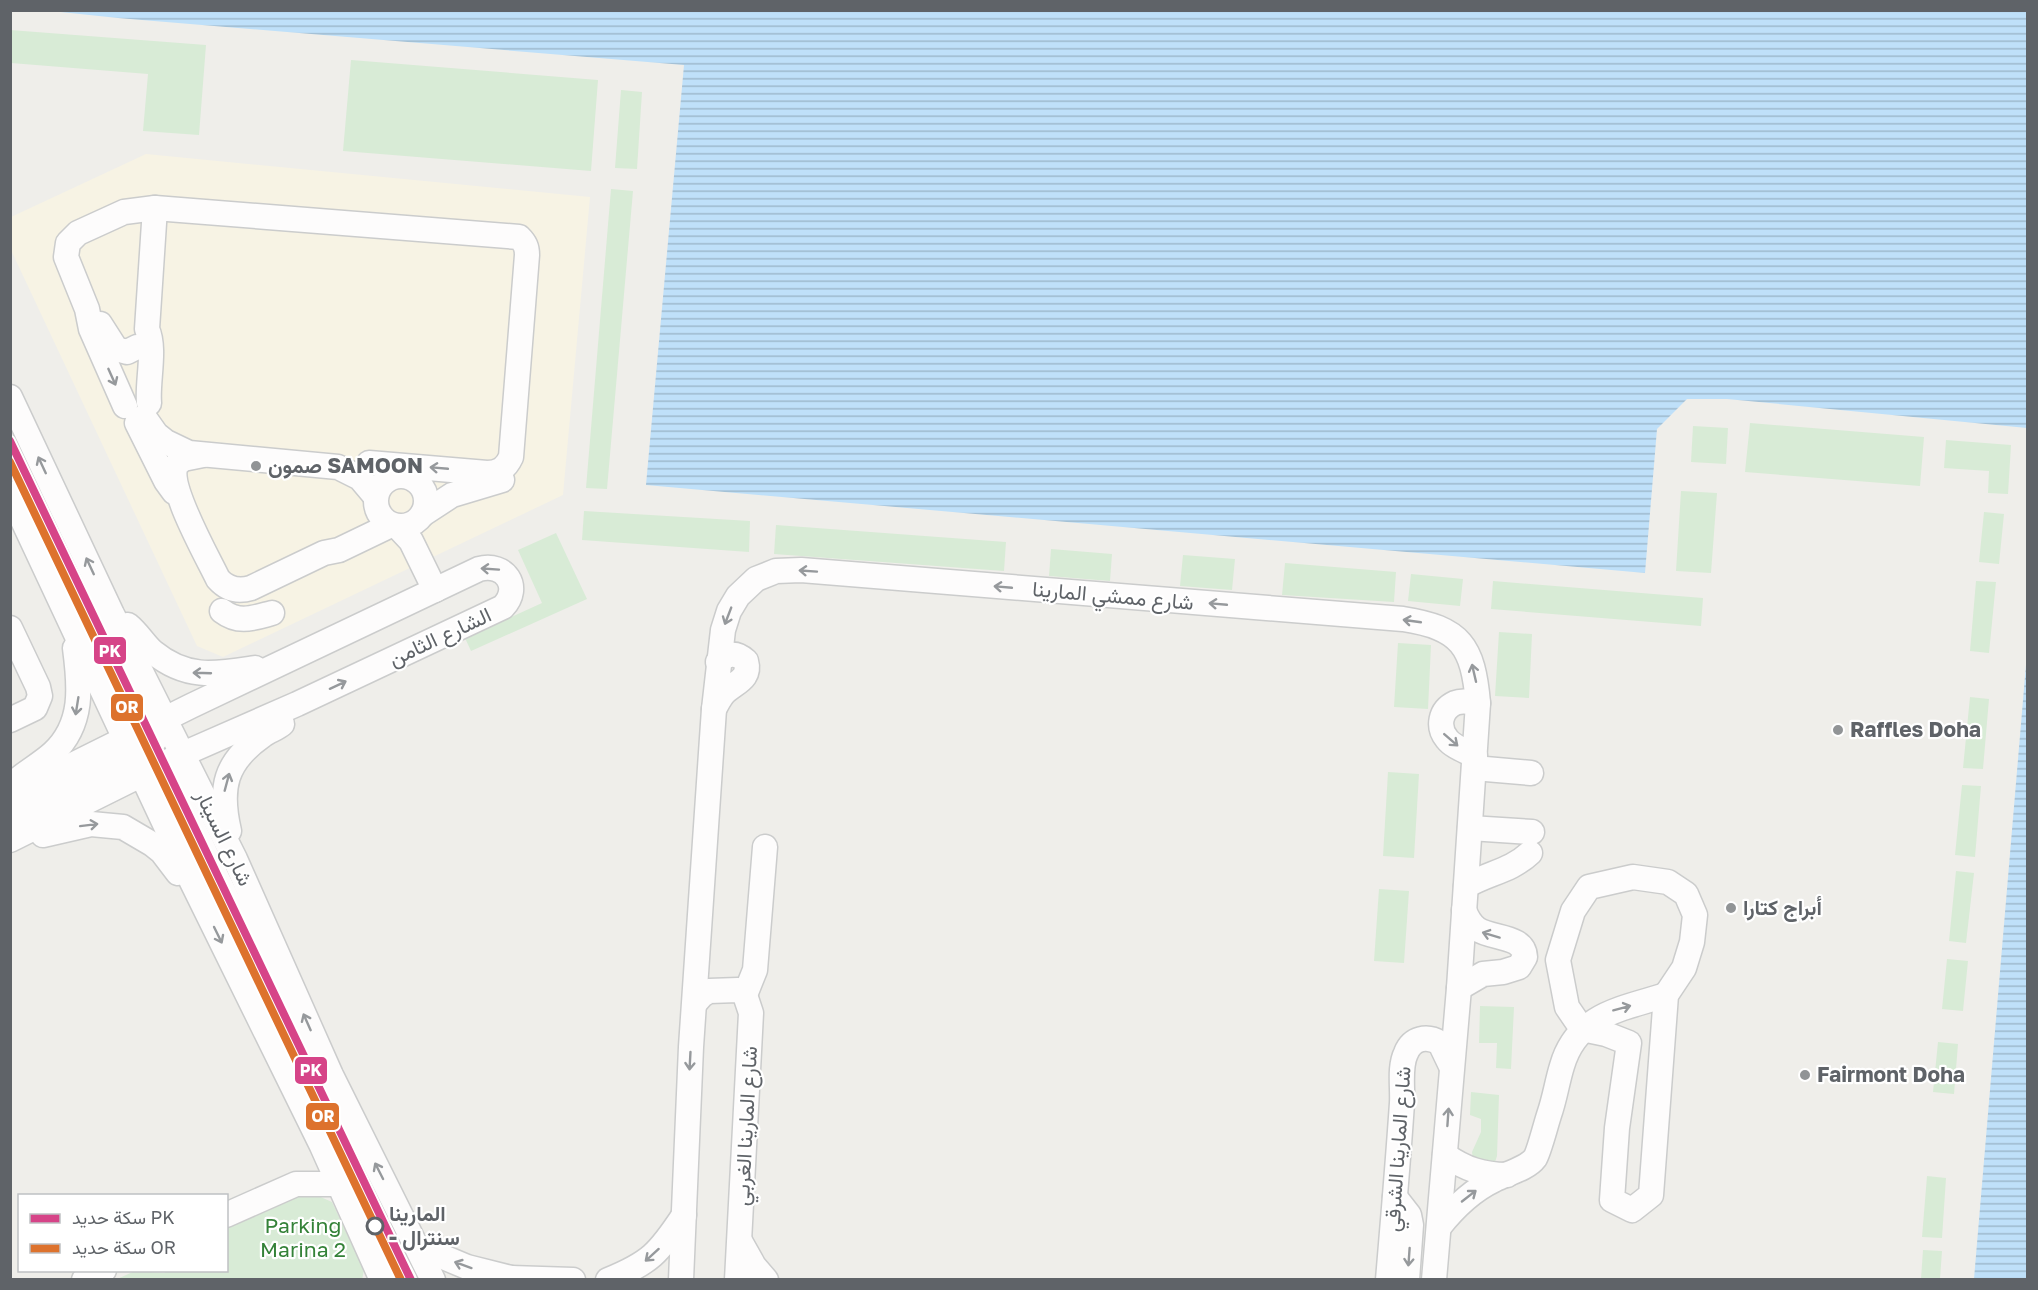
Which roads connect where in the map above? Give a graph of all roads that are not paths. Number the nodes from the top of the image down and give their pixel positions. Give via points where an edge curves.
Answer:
1 (155, 208) junction
2 (87, 309) junction
3 (142, 338) junction
4 (10, 397) edge
5 (137, 408) junction
6 (203, 455) junction
7 (511, 457) junction
8 (369, 464) junction
9 (327, 465) junction
10 (402, 476) junction
11 (10, 493) edge
12 (178, 495) junction
13 (386, 516) junction
14 (422, 516) junction
15 (10, 536) edge
16 (36, 550) junction
17 (228, 587) junction
18 (440, 587) junction
19 (272, 613) dead end
20 (112, 614) junction
21 (73, 627) junction
22 (10, 628) edge
23 (332, 639) junction
24 (281, 664) junction
25 (1478, 703) junction
26 (297, 704) junction
27 (10, 720) edge
28 (153, 746) junction
29 (1474, 762) junction
30 (1532, 773) dead end
31 (10, 786) edge
32 (10, 796) edge
33 (10, 821) edge
34 (1470, 828) junction
35 (11, 840) edge
36 (765, 847) dead end
37 (235, 860) junction
38 (1467, 861) junction
39 (1494, 872) junction
40 (192, 882) junction
41 (1465, 898) junction
42 (698, 954) junction
43 (1461, 957) junction
44 (1483, 974) junction
45 (734, 992) junction
46 (1458, 994) junction
47 (1666, 995) junction
48 (695, 1003) junction
49 (1582, 1029) junction
50 (1434, 1039) junction
51 (1451, 1066) junction
52 (331, 1075) junction
53 (322, 1146) junction
54 (1445, 1155) junction
55 (1507, 1174) junction
56 (296, 1184) junction
57 (339, 1184) junction
58 (1395, 1197) junction
59 (228, 1214) edge
60 (684, 1215) junction
61 (354, 1216) junction
62 (1439, 1227) junction
63 (740, 1241) junction
64 (417, 1246) junction
65 (1390, 1248) junction
66 (1435, 1268) edge
67 (100, 1272) edge
68 (506, 1279) edge
69 (84, 1280) edge
70 (382, 1280) edge
71 (405, 1280) edge
72 (433, 1280) edge
73 (573, 1280) edge
74 (608, 1280) edge
75 (681, 1280) edge
76 (737, 1280) edge
77 (766, 1280) edge
78 (1373, 1280) edge
79 (1388, 1280) edge
80 (1407, 1280) edge
81 (1445, 1280) edge

1 - 2 street via 114,215 78,233 68,243 66,257
1 - 3 street
1 - 7 street via 519,237 527,255
2 - 3 street via 116,349 127,352
2 -> 5 street via 90,325
3 - 5 street via 151,341 148,386
20 -> 4 street, شارع السينار
5 - 6 street via 166,442
5 - 12 street via 165,481
6 - 9 street
6 - 12 street via 183,459 176,465
7 -> 8 street via 504,468 487,473
7 - 14 street via 514,467 510,476 452,495
8 - 9 street
8 - 10 street
9 - 13 street via 360,478
10 - 13 street via 393,477 379,488
10 - 14 street via 421,486 426,500
11 - 16 street, شارع السينار
12 - 17 street via 218,579
13 - 14 street via 409,525
13 - 17 street via 339,538 324,553 251,588
13 - 18 street via 407,536
14 - 18 street via 424,543
15 - 16 street
16 - 21 street, شارع السينار
16 - 28 street via 68,577
17 - 19 street via 228,596 214,618 242,620
18 - 23 street, الشارع الثامن
26 -> 18 street, الشارع الثامن via 503,608 511,595 506,575 494,567 479,569
24 -> 20 street via 225,673 190,672 152,651 132,628
20 - 28 street, شارع السينار
21 - 28 street, شارع السينار
21 -> 31 street via 79,683 72,728 54,752
22 - 27 street via 40,696 35,708
23 - 24 street, الشارع الثامن
23 - 28 street via 291,674
24 - 28 street, الشارع الثامن
25 - 29 street
25 -> 29 street via 1454,703 1445,710 1441,724 1448,741
25 -> 42 street, شارع ممشي المارينا via 1474,671 1463,646 1441,627 1426,623 776,571 756,579 738,596 723,630 718,662 732,654 740,656 746,661 747,674 722,695 714,710
26 - 28 street, الشارع الثامن
37 -> 26 street via 224,810 227,776 245,750 279,726
28 - 32 street, الشارع الثامن
28 - 33 street
28 - 35 street, الشارع الثامن
28 - 37 street, شارع السينار
28 - 40 street, شارع السينار
28 - 52 street via 297,1046
29 - 30 street
29 - 34 street
34 - 38 street
34 - 39 street via 1531,842 1514,866
35 -> 40 street via 91,824 123,827 152,844
36 - 45 street via 755,970
52 -> 37 street, شارع السينار
38 - 39 street
38 - 41 street
39 - 41 street
40 -> 53 street, شارع السينار
41 - 43 street
44 -> 41 street via 1519,967 1529,950 1476,928 1470,923
42 - 45 street, شارع المارينا الغربي via 709,974
42 - 48 street
43 - 44 street
43 - 46 street
44 - 46 street
45 - 48 street via 709,991
45 - 63 street, شارع المارينا الغربي via 751,1013
46 - 50 street
46 - 51 street
49 -> 47 street via 1614,1010
47 - 49 street via 1684,968 1692,942 1695,915 1686,894 1668,882 1633,877 1589,887 1572,911 1558,960 1567,1007
47 - 49 street via 1652,1195 1632,1210 1612,1200 1629,1043
48 -> 60 street
49 - 55 street via 1562,1065 1535,1158
50 - 51 street via 1444,1048
50 - 58 street, شارع المارينا الشرقي via 1414,1041 1404,1059
54 -> 51 street
64 -> 52 street, شارع السينار
53 - 56 street
53 - 57 street, شارع السينار
54 - 55 street via 1474,1171
54 - 62 street
62 -> 55 street via 1469,1195
56 - 57 street
56 - 59 street
57 - 61 street, شارع السينار
58 - 65 street, شارع المارينا الشرقي
58 -> 80 street via 1409,1215 1411,1225
60 -> 74 street via 655,1255
60 - 75 street
61 - 70 street, شارع السينار
61 - 71 street via 378,1229
62 - 66 street
63 - 76 street, شارع المارينا الغربي
63 - 77 street
68 -> 64 street
64 - 72 street, شارع السينار
65 - 78 street
65 - 79 street, شارع المارينا الشرقي
66 - 81 street
67 - 69 street
68 - 73 street

